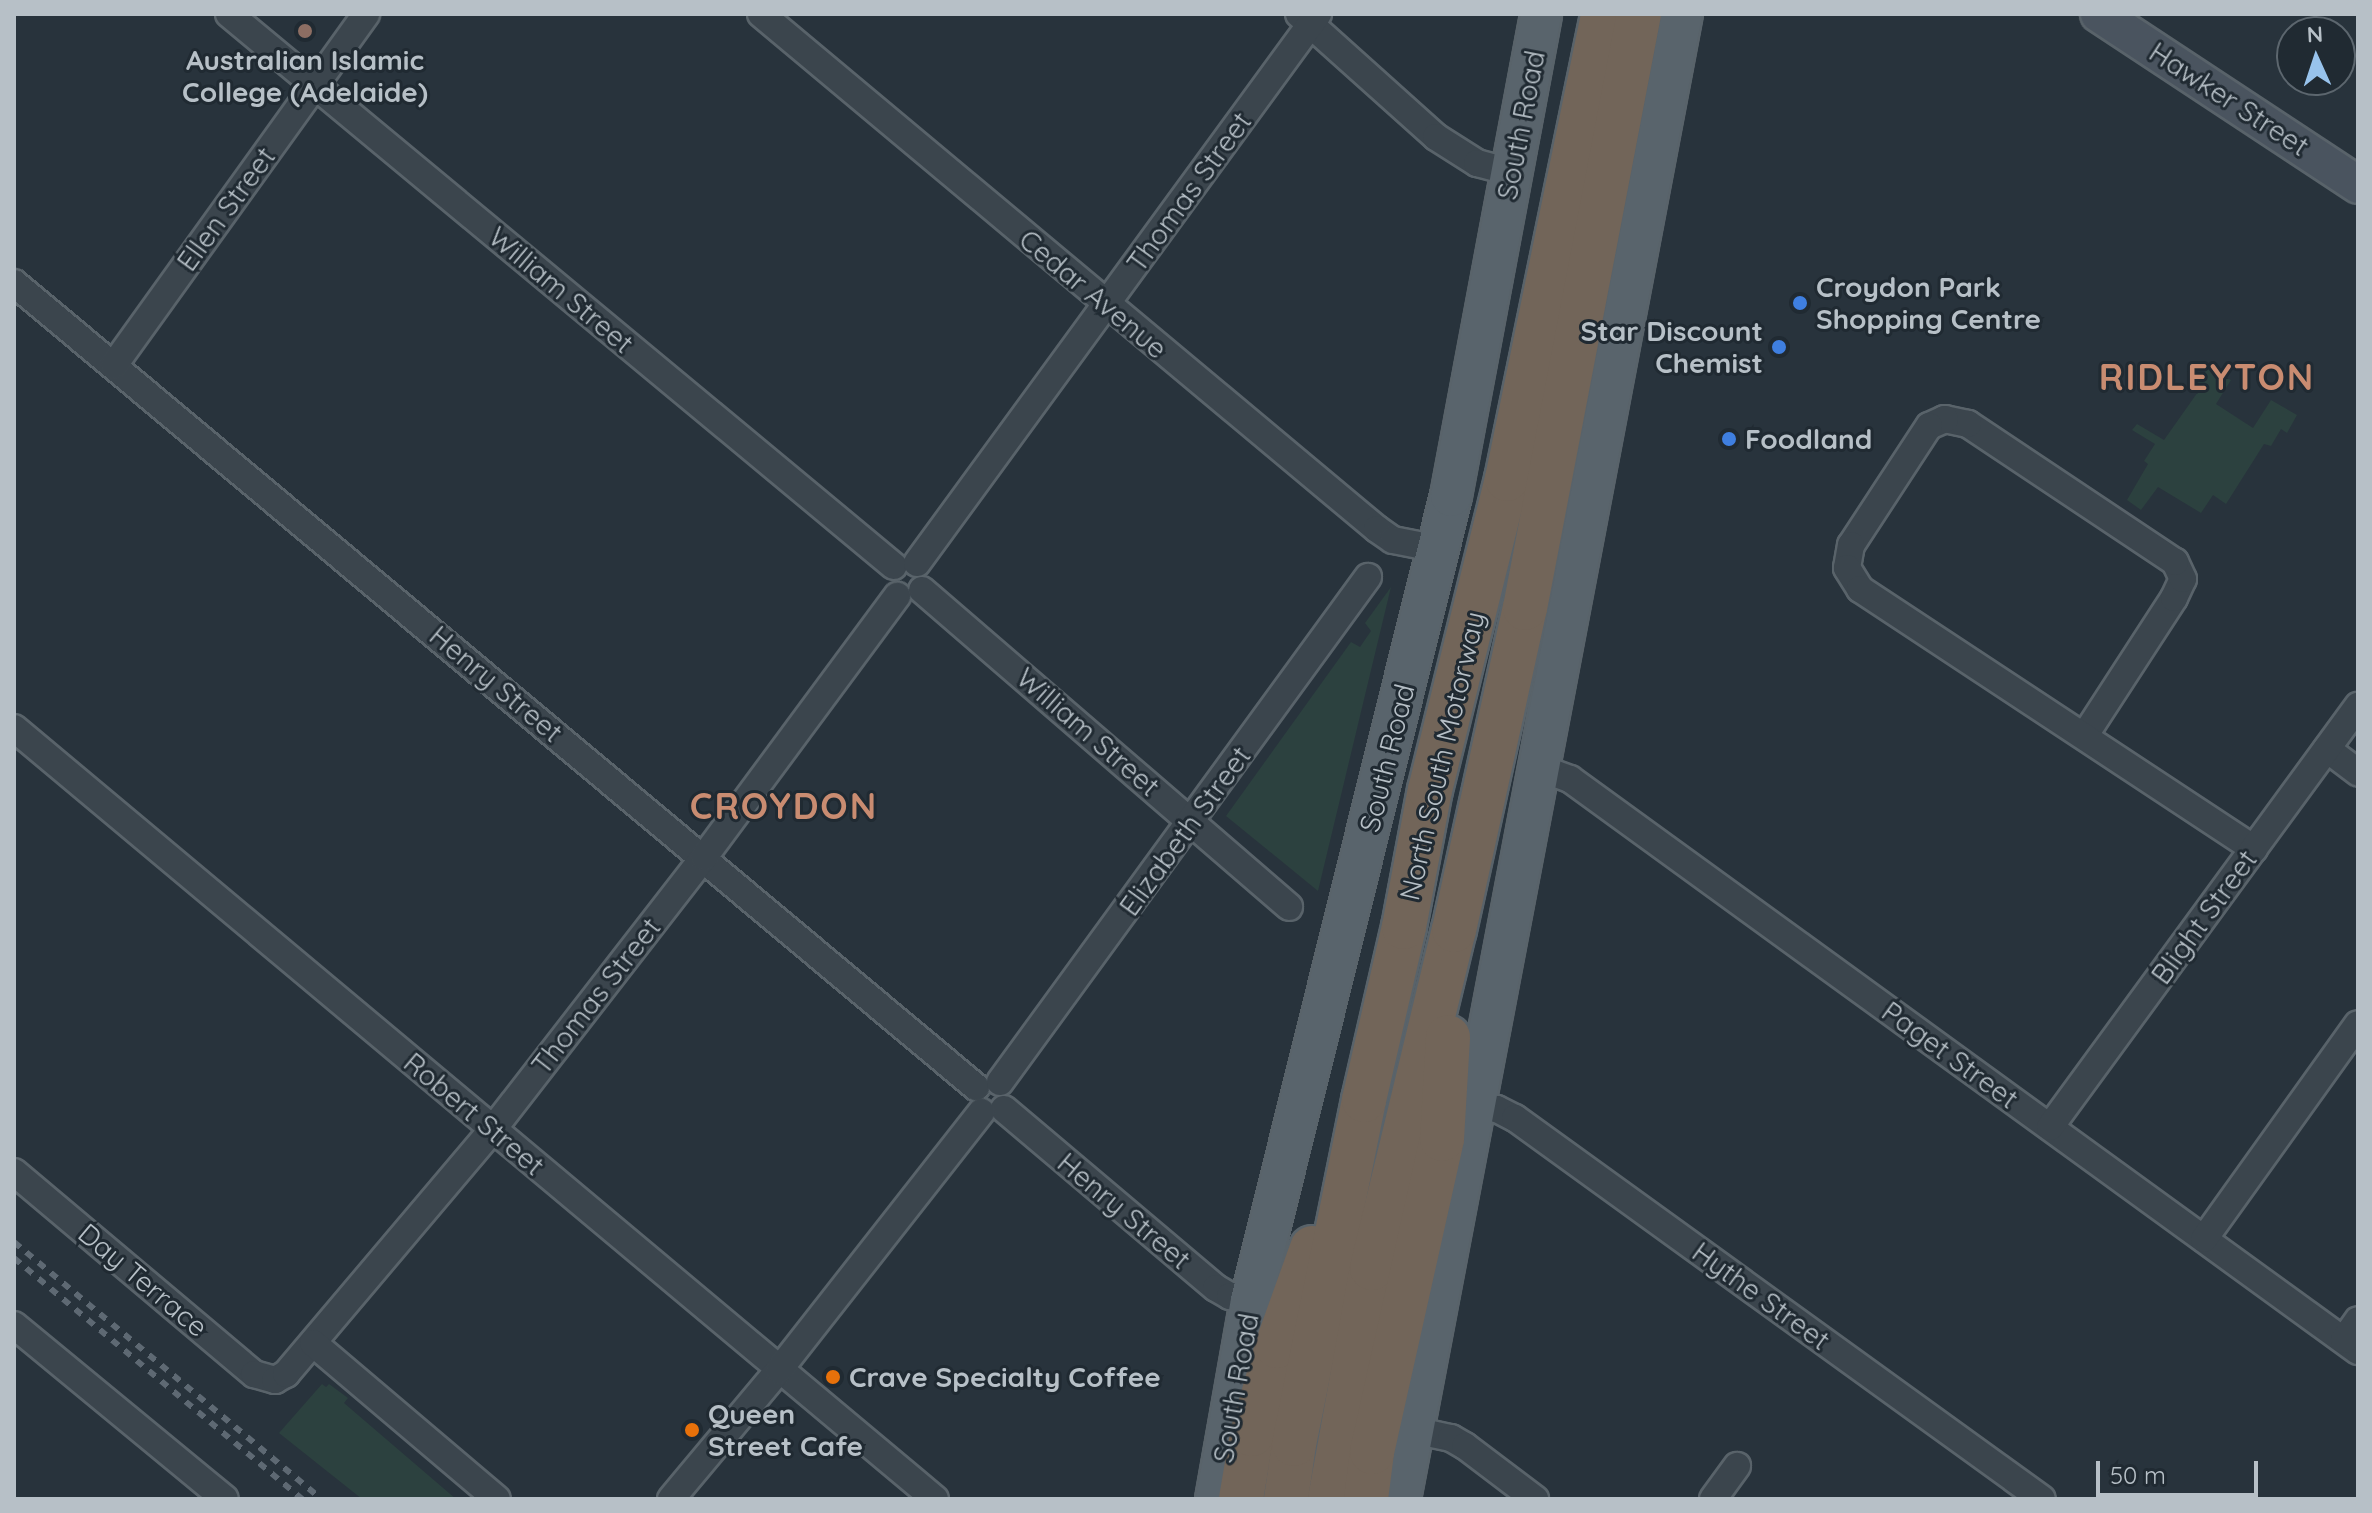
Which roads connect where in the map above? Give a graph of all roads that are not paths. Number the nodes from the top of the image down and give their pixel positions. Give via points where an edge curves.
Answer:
1 (229, 14) edge
2 (366, 14) edge
3 (761, 14) edge
4 (1541, 14) edge
5 (1603, 14) edge
6 (1639, 14) edge
7 (1682, 14) edge
8 (2099, 14) edge
9 (1309, 17) edge
10 (315, 85) junction
11 (1511, 172) junction
12 (2358, 185) edge
13 (14, 283) edge
14 (1107, 307) junction
15 (114, 365) junction
16 (1439, 549) junction
17 (905, 564) junction
18 (1368, 577) dead end
19 (910, 593) junction
20 (2358, 706) edge
21 (14, 728) edge
22 (2085, 735) junction
23 (2327, 749) junction
24 (1537, 767) junction
25 (2358, 772) edge
26 (1192, 822) junction
27 (2254, 849) junction
28 (704, 857) junction
29 (1289, 907) dead end
30 (1454, 930) junction
31 (2356, 1030) edge
32 (990, 1098) junction
33 (1364, 1100) junction
34 (1474, 1105) junction
35 (2050, 1127) junction
36 (493, 1129) junction
37 (14, 1172) edge
38 (2204, 1239) junction
39 (1251, 1301) junction
40 (14, 1325) edge
41 (2353, 1337) edge
42 (313, 1343) junction
43 (779, 1370) junction
44 (275, 1380) joint
45 (1413, 1430) junction
46 (1737, 1466) dead end
47 (225, 1499) edge
48 (497, 1499) edge
49 (671, 1499) edge
50 (935, 1499) edge
51 (1216, 1499) edge
52 (1241, 1499) edge
53 (1286, 1499) edge
54 (1330, 1499) edge
55 (1366, 1499) edge
56 (1400, 1499) edge
57 (1535, 1499) edge
58 (1713, 1499) edge
59 (2042, 1499) edge

1 - 10 street, William Street
2 - 10 street, Ellen Street
3 - 14 street, Cedar Avenue
4 - 11 main road, South Road
5 - 33 highway, North South Motorway via 1507,479 1430,790
6 - 30 highway, North South Motorway via 1531,578
7 - 24 main road via 1584,545
8 - 12 street, Hawker Street
9 - 11 street via 1436,137 1477,163
9 - 14 street, Thomas Street
10 - 15 street, Ellen Street
10 - 17 street, William Street
11 - 16 main road, South Road
13 - 15 street, Henry Street
14 - 16 street, Cedar Avenue via 1386,536
14 - 17 street, Thomas Street
15 - 28 street, Henry Street
16 - 39 main road, South Road
17 - 19 street via 926,578
18 - 26 street, Elizabeth Street
19 - 26 street, William Street
19 - 28 street, Thomas Street
20 - 23 street, Blight Street
21 - 36 street, Robert Street
22 - 22 street via 1860,589 1847,568 1851,545 1929,426 1945,419 1968,424 2175,562 2183,579 2174,598
22 - 27 street
23 - 25 street
23 - 27 street, Blight Street
24 - 34 main road
24 - 35 street, Paget Street via 1570,779
26 - 29 street, William Street
26 - 32 street, Elizabeth Street
27 - 35 street, Blight Street
28 - 32 street, Henry Street
28 - 36 street, Thomas Street
30 - 54 highway, North South Motorway via 1372,1268
30 - 55 highway via 1442,1139
31 - 38 street
32 - 39 street, Henry Street via 1216,1288
32 - 43 street, Elizabeth Street
33 - 52 highway via 1277,1346 1252,1434
33 - 53 highway, North South Motorway
34 - 45 main road
34 - 59 street, Hythe Street via 1515,1118
35 - 38 street, Paget Street
36 - 42 street, Thomas Street
36 - 43 street, Robert Street
37 - 44 street, Day Terrace via 254,1374
38 - 41 street, Paget Street
39 - 51 main road, South Road
40 - 47 street
42 - 44 street, Thomas Street
42 - 48 street
43 - 49 street, Elizabeth Street
43 - 50 street, Robert Street
45 - 56 main road
45 - 57 street via 1451,1438
46 - 58 street

